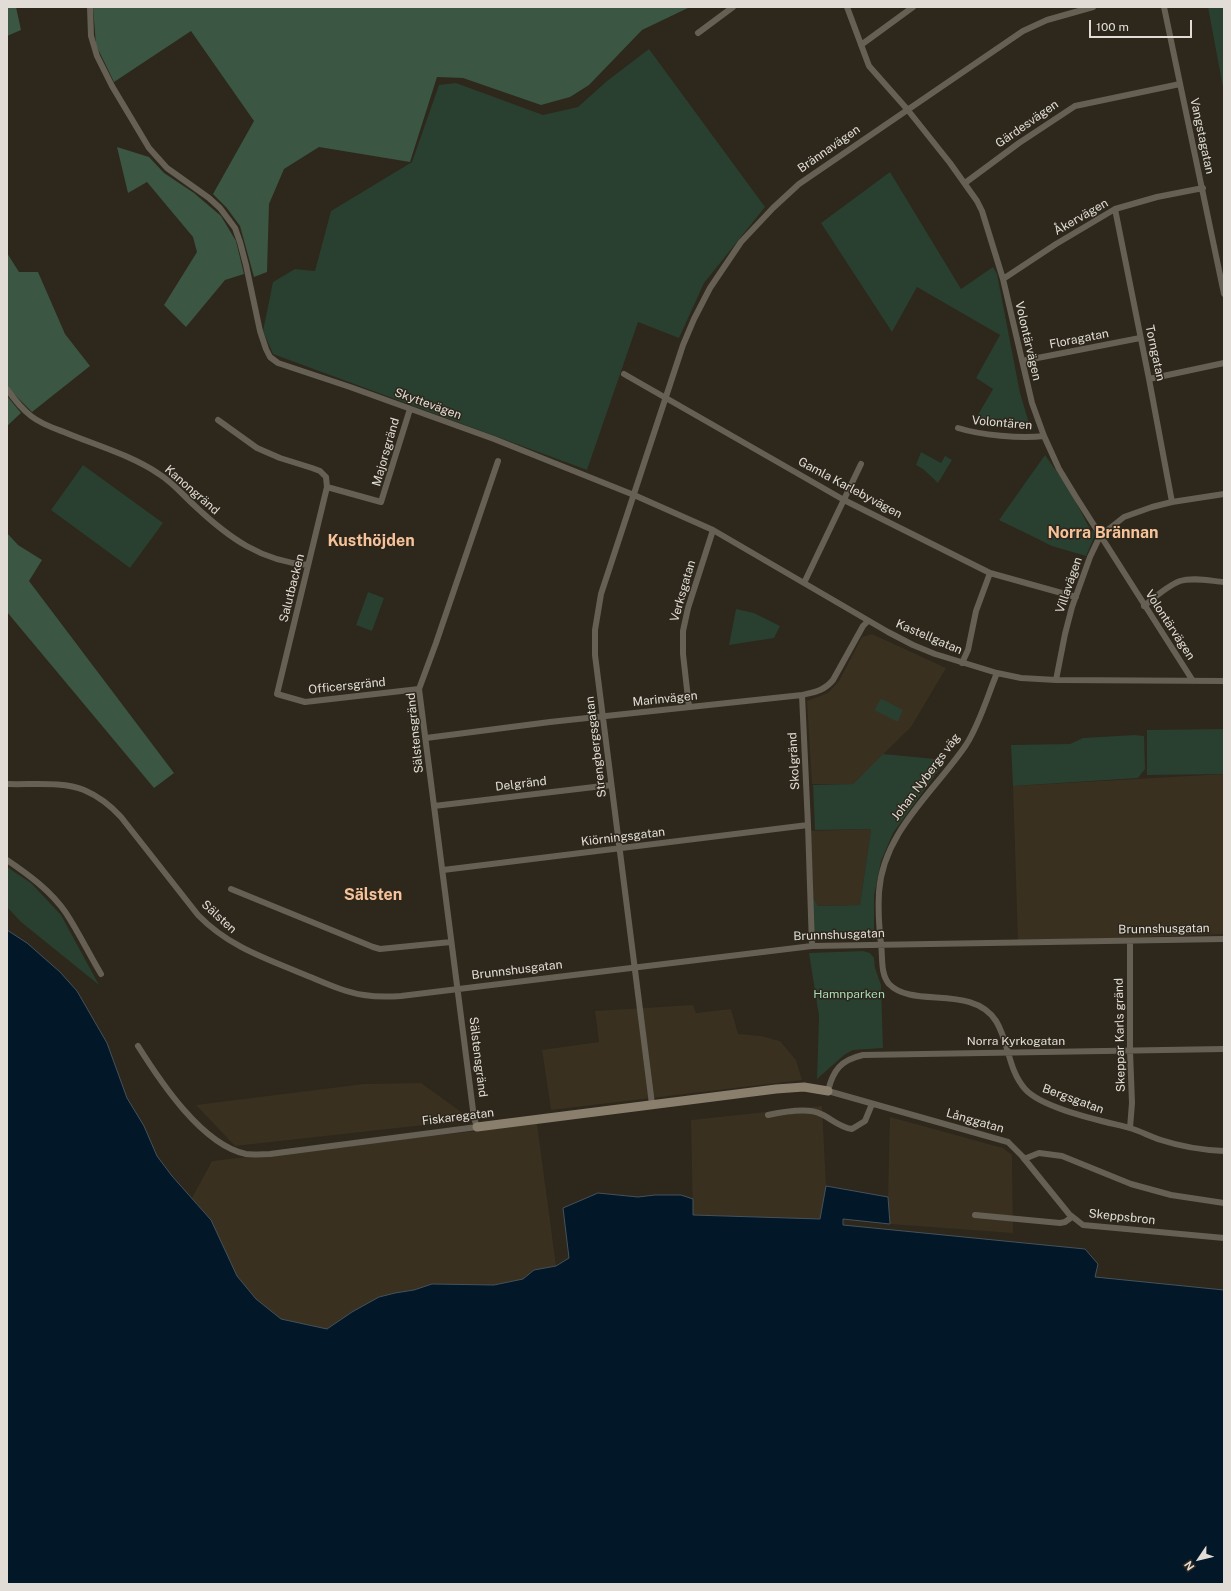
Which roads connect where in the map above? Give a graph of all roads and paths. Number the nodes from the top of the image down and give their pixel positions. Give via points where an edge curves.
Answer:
1 (90, 7) edge
2 (733, 7) edge
3 (847, 7) edge
4 (913, 7) edge
5 (1093, 7) edge
6 (1164, 7) edge
7 (698, 33) dead end
8 (861, 45) junction
9 (1180, 84) junction
10 (907, 109) junction
11 (965, 183) junction
12 (1202, 188) junction
13 (1114, 209) junction
14 (1002, 279) junction
15 (1224, 294) edge
16 (1140, 338) junction
17 (1022, 361) junction
18 (1224, 363) edge
19 (624, 374) dead end
20 (1149, 379) junction
21 (7, 389) edge
22 (665, 397) junction
23 (410, 409) junction
24 (218, 420) dead end
25 (958, 428) dead end
26 (1044, 436) junction
27 (498, 461) dead end
28 (860, 464) dead end
29 (327, 487) junction
30 (1224, 494) edge
31 (634, 495) junction
32 (844, 500) junction
33 (1172, 502) junction
34 (713, 530) junction
35 (1100, 536) junction
36 (308, 565) junction
37 (990, 573) junction
38 (1224, 582) edge
39 (804, 583) junction
40 (1076, 597) junction
41 (1144, 606) junction
42 (868, 621) junction
43 (962, 663) junction
44 (997, 673) junction
45 (1056, 680) junction
46 (1224, 681) edge
47 (1193, 682) junction
48 (419, 689) junction
49 (277, 694) joint
50 (802, 695) junction
51 (689, 708) junction
52 (603, 717) junction
53 (426, 738) junction
54 (7, 784) edge
55 (611, 785) junction
56 (434, 806) junction
57 (807, 825) junction
58 (619, 848) junction
59 (7, 860) edge
60 (443, 870) junction
61 (231, 889) dead end
62 (1224, 939) edge
63 (1130, 941) junction
64 (451, 942) junction
65 (881, 944) junction
66 (812, 946) junction
67 (635, 967) junction
68 (101, 974) dead end
69 (458, 988) junction
70 (138, 1046) dead end
71 (1224, 1049) edge
72 (1130, 1051) junction
73 (1008, 1052) junction
74 (828, 1091) junction
75 (652, 1104) junction
76 (872, 1104) junction
77 (768, 1115) dead end
78 (477, 1127) junction
79 (1130, 1128) junction
80 (1224, 1151) edge
81 (1024, 1159) junction
82 (1224, 1203) edge
83 (975, 1215) dead end
84 (1072, 1217) junction
85 (1224, 1238) edge

1 - 23 street, Skyttevägen via 91,36 103,70 149,148 167,168 220,208 235,228 260,331 270,357 278,363
2 - 7 street
3 - 8 street, Volontärvägen
4 - 8 street
5 - 10 street, Brännavägen via 1048,20 1023,31
6 - 9 street, Vangstagatan
8 - 10 street, Volontärvägen via 872,69
9 - 11 street, Gärdesvägen via 1075,106
9 - 12 street, Vangstagatan
10 - 11 street, Volontärvägen
10 - 22 street, Brännavägen via 799,184 741,242 710,288 694,319
11 - 14 street, Volontärvägen via 986,220
12 - 13 street, Åkervägen
12 - 15 street, Vangstagatan
13 - 14 street, Åkervägen
13 - 16 street, Torngatan
14 - 17 street, Volontärvägen
16 - 17 street, Floragatan
16 - 20 street, Torngatan
17 - 26 street, Volontärvägen via 1032,403
18 - 20 street
19 - 22 street, Gamla Karlebyvägen
20 - 33 street, Torngatan
21 - 36 street, Kanongränd via 38,421 122,454 159,474 240,544 280,560
22 - 31 street, Strengbergsgatan
22 - 32 street, Gamla Karlebyvägen
23 - 29 street, Majorsgränd via 381,502
23 - 31 street, Skyttevägen via 555,462
24 - 29 street via 257,448 320,471 326,478
25 - 26 street, Volontären via 1030,438
26 - 35 street, Volontärvägen via 1059,469
27 - 48 street, Sälstensgränd
28 - 32 street
29 - 36 street, Salutbacken
30 - 33 street, Villavägen
31 - 34 street, Kastellgatan
31 - 52 street, Strengbergsgatan via 597,611 595,655
32 - 37 street, Gamla Karlebyvägen
32 - 39 street
33 - 35 street, Villavägen via 1124,517
34 - 39 street, Kastellgatan
34 - 51 street, Verksgatan via 683,631
35 - 40 street, Villavägen
35 - 41 street, Volontärvägen
36 - 49 street, Salutbacken
37 - 40 street, Gamla Karlebyvägen
37 - 43 street via 976,611 968,650
38 - 41 street via 1181,581
39 - 42 street, Kastellgatan
40 - 45 street, Villavägen via 1064,634
41 - 47 street, Volontärvägen
42 - 43 street, Kastellgatan via 913,645
42 - 50 street, Marinvägen via 828,686 817,692
43 - 44 street, Kastellgatan
44 - 45 street, Kastellgatan via 1021,678
44 - 65 street, Johan Nybergs väg via 966,745 900,830 891,850 879,890
45 - 47 street, Kastellgatan
46 - 47 street, Kastellgatan
48 - 49 street, Officersgränd via 305,702
48 - 53 street, Sälstensgränd
50 - 51 street, Marinvägen
50 - 57 street, Skolgränd
51 - 52 street, Marinvägen
52 - 53 street, Marinvägen
52 - 55 street, Strengbergsgatan
53 - 56 street, Sälstensgränd
54 - 69 street, Sälsten via 49,785 83,790 110,806 198,915 244,950 331,986 363,995 401,996
55 - 56 street, Delgränd
55 - 58 street, Strengbergsgatan
56 - 60 street, Sälstensgränd
57 - 58 street, Kiörningsgatan
57 - 66 street, Skolgränd
58 - 60 street, Kiörningsgatan
58 - 67 street, Strengbergsgatan
59 - 68 street via 39,884 57,902
60 - 64 street, Sälstensgränd
61 - 64 street via 380,949
62 - 63 street, Brunnshusgatan
63 - 65 street, Brunnshusgatan
63 - 72 street, Skeppar Karls gränd
64 - 69 street, Sälstensgränd
65 - 66 street, Brunnshusgatan
65 - 73 street, Bergsgatan via 885,978 890,985 912,994 962,1000 988,1010 996,1021
66 - 67 street, Brunnshusgatan
67 - 69 street, Brunnshusgatan
67 - 75 street, Strengbergsgatan
69 - 78 street, Sälstensgränd
70 - 78 street, Fiskaregatan via 156,1074 195,1121 223,1144 246,1154 270,1154
71 - 72 street, Norra Kyrkogatan
72 - 73 street, Norra Kyrkogatan
72 - 79 street, Skeppar Karls gränd
73 - 74 street, Norra Kyrkogatan via 863,1055 850,1058 839,1066 831,1078
73 - 79 street, Bergsgatan via 1019,1082 1035,1098 1072,1112
74 - 75 street, Fiskaregatan via 793,1087
74 - 76 street, Långgatan
75 - 78 street, Fiskaregatan
76 - 77 street via 865,1121 852,1128 840,1125 815,1111
76 - 81 street, Långgatan via 1008,1142
79 - 80 street, Bergsgatan via 1184,1146
81 - 82 street via 1039,1153 1062,1156 1131,1184 1171,1195
81 - 84 street, Långgatan
83 - 84 street, Skeppsbron via 1060,1224
84 - 85 street, Skeppsbron via 1089,1227

